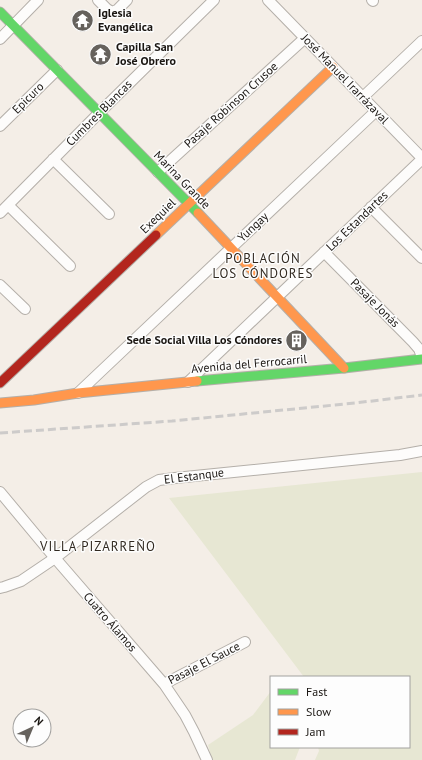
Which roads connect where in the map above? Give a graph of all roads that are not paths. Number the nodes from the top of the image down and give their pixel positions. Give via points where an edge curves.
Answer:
1 (38, 0) edge
2 (98, 0) edge
3 (127, 0) edge
4 (214, 0) edge
5 (268, 0) edge
6 (0, 12) edge
7 (13, 25) junction
8 (0, 38) edge
9 (305, 38) junction
10 (422, 41) edge
11 (333, 67) junction
12 (57, 70) junction
13 (363, 98) junction
14 (376, 111) junction
15 (99, 113) junction
16 (0, 126) edge
17 (422, 158) edge
18 (53, 159) junction
19 (158, 172) junction
20 (8, 204) junction
21 (189, 204) junction
22 (371, 207) junction
23 (0, 213) edge
24 (109, 214) dead end
25 (231, 248) junction
26 (324, 252) junction
27 (422, 258) edge
28 (70, 266) dead end
29 (0, 285) edge
30 (277, 297) junction
31 (25, 310) dead end
32 (422, 358) edge
33 (344, 368) junction
34 (188, 382) junction
35 (0, 383) edge
36 (29, 392) dead end
37 (78, 393) junction
38 (0, 403) edge
39 (422, 451) edge
40 (0, 492) edge
41 (55, 558) junction
42 (0, 588) edge
43 (245, 642) dead end
44 (164, 684) junction
45 (207, 760) edge

1 - 7 street
2 - 3 street via 112,12
4 - 15 street, Cumbres Blancas
5 - 9 street, José Manuel Irarrázaval
6 - 7 street, Marina Grande
7 - 8 street
7 - 12 street, Marina Grande
9 - 11 street, José Manuel Irarrázaval
9 - 19 street, Pasaje Robinson Crusoe
10 - 13 street
11 - 13 street, José Manuel Irarrázaval
11 - 21 street, Exequiel
12 - 15 street, Marina Grande
12 - 16 street, Epicuro
13 - 14 street, José Manuel Irarrázaval
14 - 17 street, José Manuel Irarrázaval
14 - 25 street, Yungay
15 - 18 street, Cumbres Blancas
15 - 19 street, Marina Grande
17 - 22 street, Los Estandartes
18 - 20 street, Cumbres Blancas
18 - 24 street
19 - 21 street, Marina Grande
20 - 23 street, Cumbres Blancas
20 - 28 street
21 - 25 street, Marina Grande
21 - 35 street, Exequiel
22 - 26 street, Los Estandartes
22 - 27 street
25 - 30 street, Marina Grande
25 - 37 street, Yungay
26 - 30 street, Los Estandartes
26 - 32 street, Pasaje Jonás via 414,342
29 - 31 street
30 - 33 street, Marina Grande
30 - 34 street, Los Estandartes
32 - 33 street, Avenida del Ferrocarril
33 - 34 street, Avenida del Ferrocarril
34 - 37 street, Avenida del Ferrocarril
36 - 37 street, Avenida del Ferrocarril
37 - 38 street, Avenida del Ferrocarril
39 - 41 street, El Estanque via 159,480 146,487
40 - 41 street, Cuatro Álamos
41 - 42 street, El Estanque via 21,581
41 - 44 street, Cuatro Álamos
43 - 44 street, Pasaje El Sauce
44 - 45 street, Cuatro Álamos via 188,721

